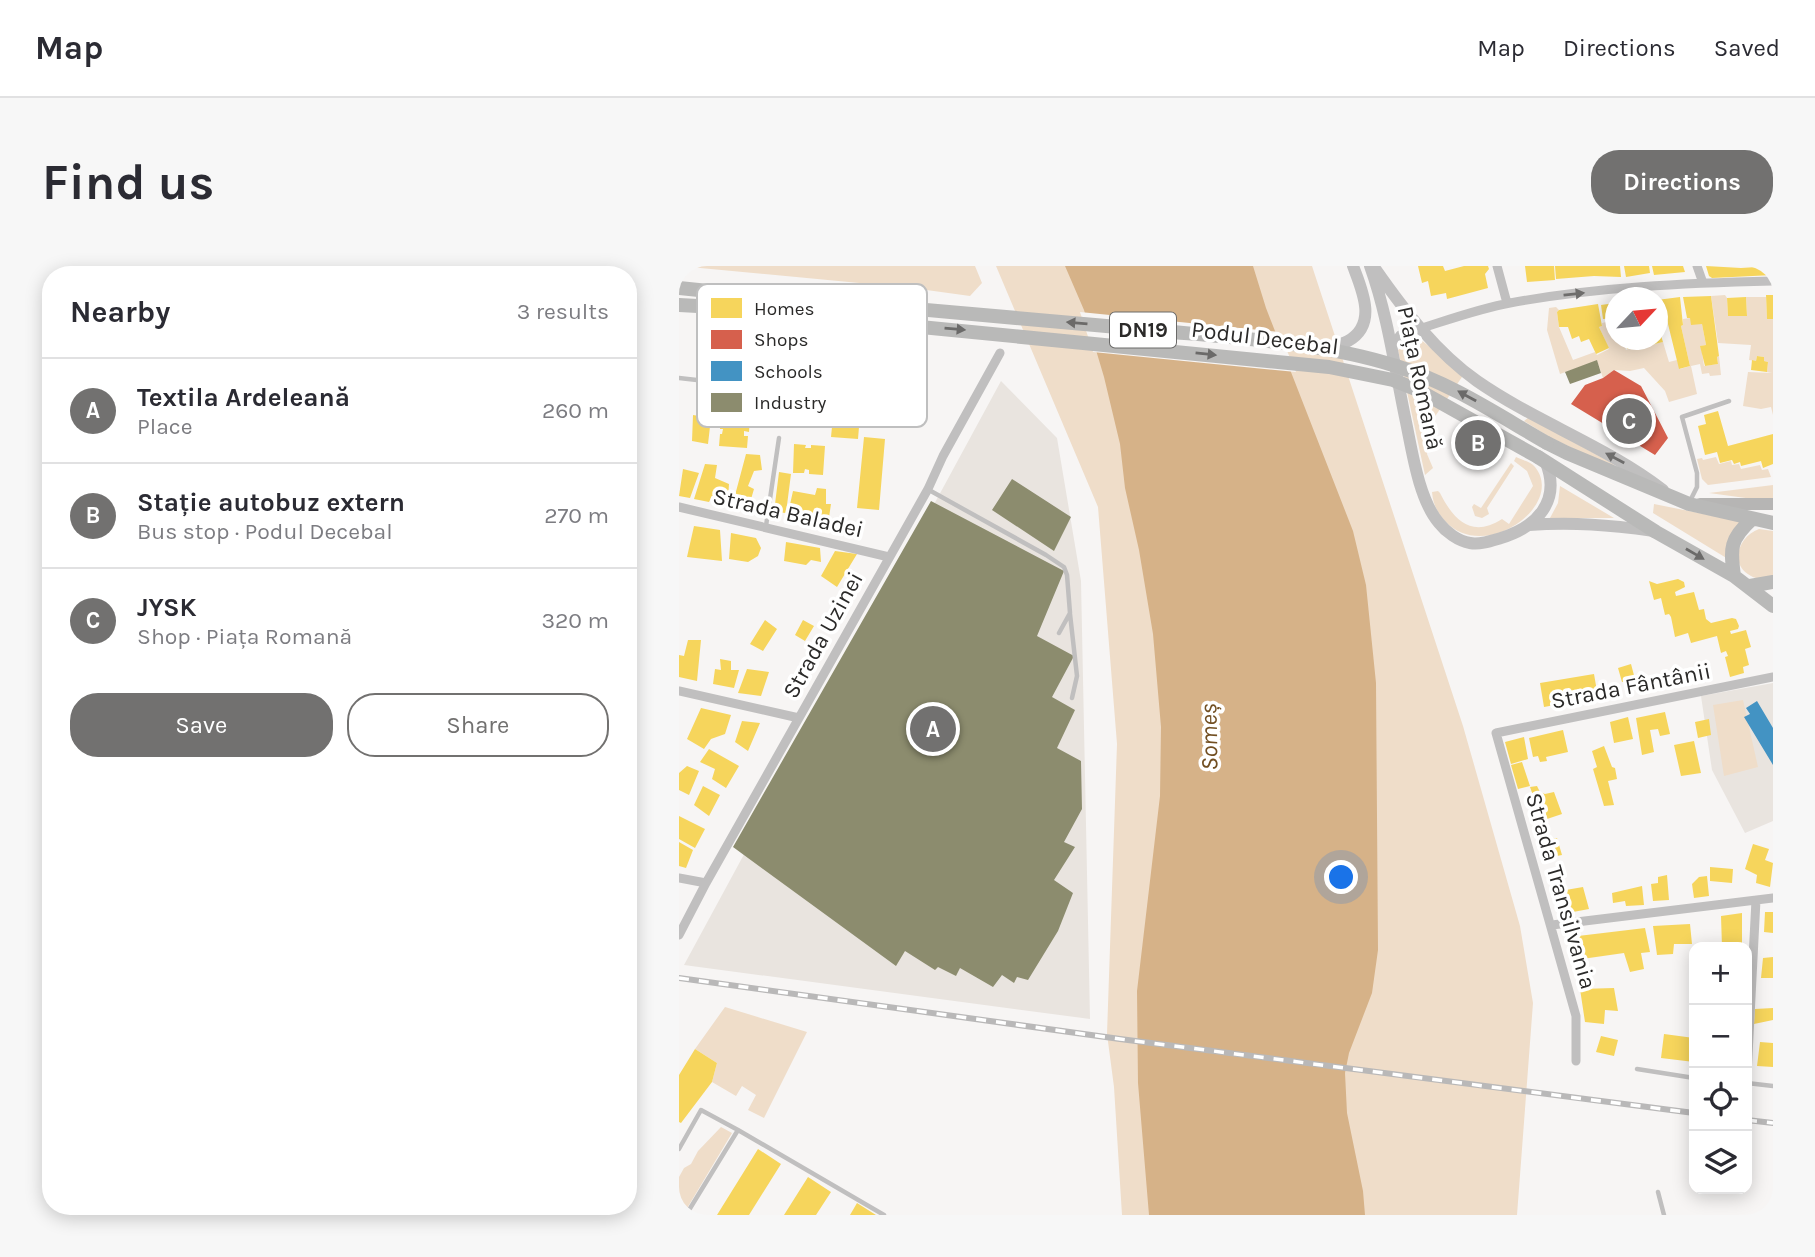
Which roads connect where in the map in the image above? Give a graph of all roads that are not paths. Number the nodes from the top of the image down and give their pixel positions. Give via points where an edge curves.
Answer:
1 (1353, 266) edge
2 (1371, 266) edge
3 (1497, 266) edge
4 (1697, 266) edge
5 (1773, 281) edge
6 (1703, 283) junction
7 (679, 288) edge
8 (697, 293) edge
9 (697, 302) edge
10 (1507, 303) junction
11 (679, 305) edge
12 (927, 312) edge
13 (927, 322) edge
14 (1422, 328) junction
15 (1391, 347) junction
16 (1320, 349) junction
17 (1000, 353) dead end
18 (679, 378) edge
19 (697, 380) edge
20 (1729, 401) dead end
21 (779, 438) dead end
22 (1547, 443) joint
23 (1542, 460) junction
24 (928, 489) junction
25 (1671, 497) junction
26 (1689, 504) junction
27 (1773, 504) edge
28 (679, 507) edge
29 (1773, 513) edge
30 (1752, 519) junction
31 (1773, 523) edge
32 (1529, 525) junction
33 (766, 527) junction
34 (1656, 532) junction
35 (889, 556) junction
36 (1734, 576) junction
37 (1773, 582) edge
38 (1750, 586) junction
39 (1773, 606) edge
40 (1070, 613) junction
41 (1059, 633) dead end
42 (1773, 677) edge
43 (679, 691) edge
44 (1072, 698) dead end
45 (799, 718) junction
46 (1496, 733) joint
47 (679, 878) edge
48 (706, 883) junction
49 (1773, 898) edge
50 (1756, 900) junction
51 (1552, 925) junction
52 (679, 935) edge
53 (1576, 1061) dead end
54 (1747, 1068) edge
55 (1637, 1069) dead end
56 (1689, 1077) edge
57 (1752, 1084) edge
58 (1773, 1086) edge
59 (738, 1130) junction
60 (679, 1149) edge
61 (1658, 1192) dead end
62 (686, 1215) edge
63 (884, 1215) edge
64 (1664, 1215) edge

1 - 16 street, Podul Decebal via 1363,291 1363,327 1347,341
2 - 14 street, Piața Romană
2 - 15 street, Piața Romană
3 - 10 street
4 - 6 street
5 - 6 street
10 -> 6 street
7 - 8 main road, DN19
9 - 11 main road, DN19
10 - 14 street
16 -> 12 main road, Podul Decebal / DN19, bridge
13 -> 23 main road, Podul Decebal / DN19, bridge via 1329,367 1393,380
14 - 15 street via 1400,335
25 -> 14 street, Piața Romană via 1636,469 1477,380
15 - 32 street, Piața Romană via 1412,451 1437,521 1473,544 1506,537
22 -> 16 main road, Podul Decebal / DN19, bridge via 1451,387 1368,357
17 - 24 street, Strada Uzinei
18 - 19 lane
20 - 26 lane via 1682,417 1697,473
21 - 33 lane
22 - 25 main road, Piața Romană / DN19
23 - 32 street, Piața Romană via 1552,482 1550,496 1544,511
23 - 34 main road, Piața Romană / DN19
24 - 35 street, Strada Uzinei
24 - 40 lane via 1060,564 1067,575
25 - 26 main road, Piața Romană / DN19
26 - 27 main road
26 - 30 main road, Piața Romană / DN19
28 - 33 street, Strada Baladei
29 - 30 main road
30 - 31 main road, Piața Romană / DN19
30 - 36 main road via 1736,536 1731,551
32 - 34 street, Piața Romană via 1568,522
33 - 35 street, Strada Baladei
34 -> 36 main road, Piața Romană / DN19
35 - 45 street, Strada Uzinei
36 - 38 main road, Piața Romană / DN19
37 - 38 main road
38 - 39 main road, Piața Romană / DN19
40 - 41 lane
40 - 44 lane via 1077,676
42 - 46 street, Strada Fântânii
43 - 45 street
45 - 48 street, Strada Uzinei
46 - 51 street, Strada Transilvania
47 - 48 street
48 - 52 street, Strada Uzinei
49 - 50 street
50 - 51 street
50 - 54 street
51 - 53 street, Strada Transilvania via 1576,1016
55 - 56 lane
57 - 58 lane
59 - 60 lane via 701,1110
59 - 62 lane
59 - 63 lane
61 - 64 lane

